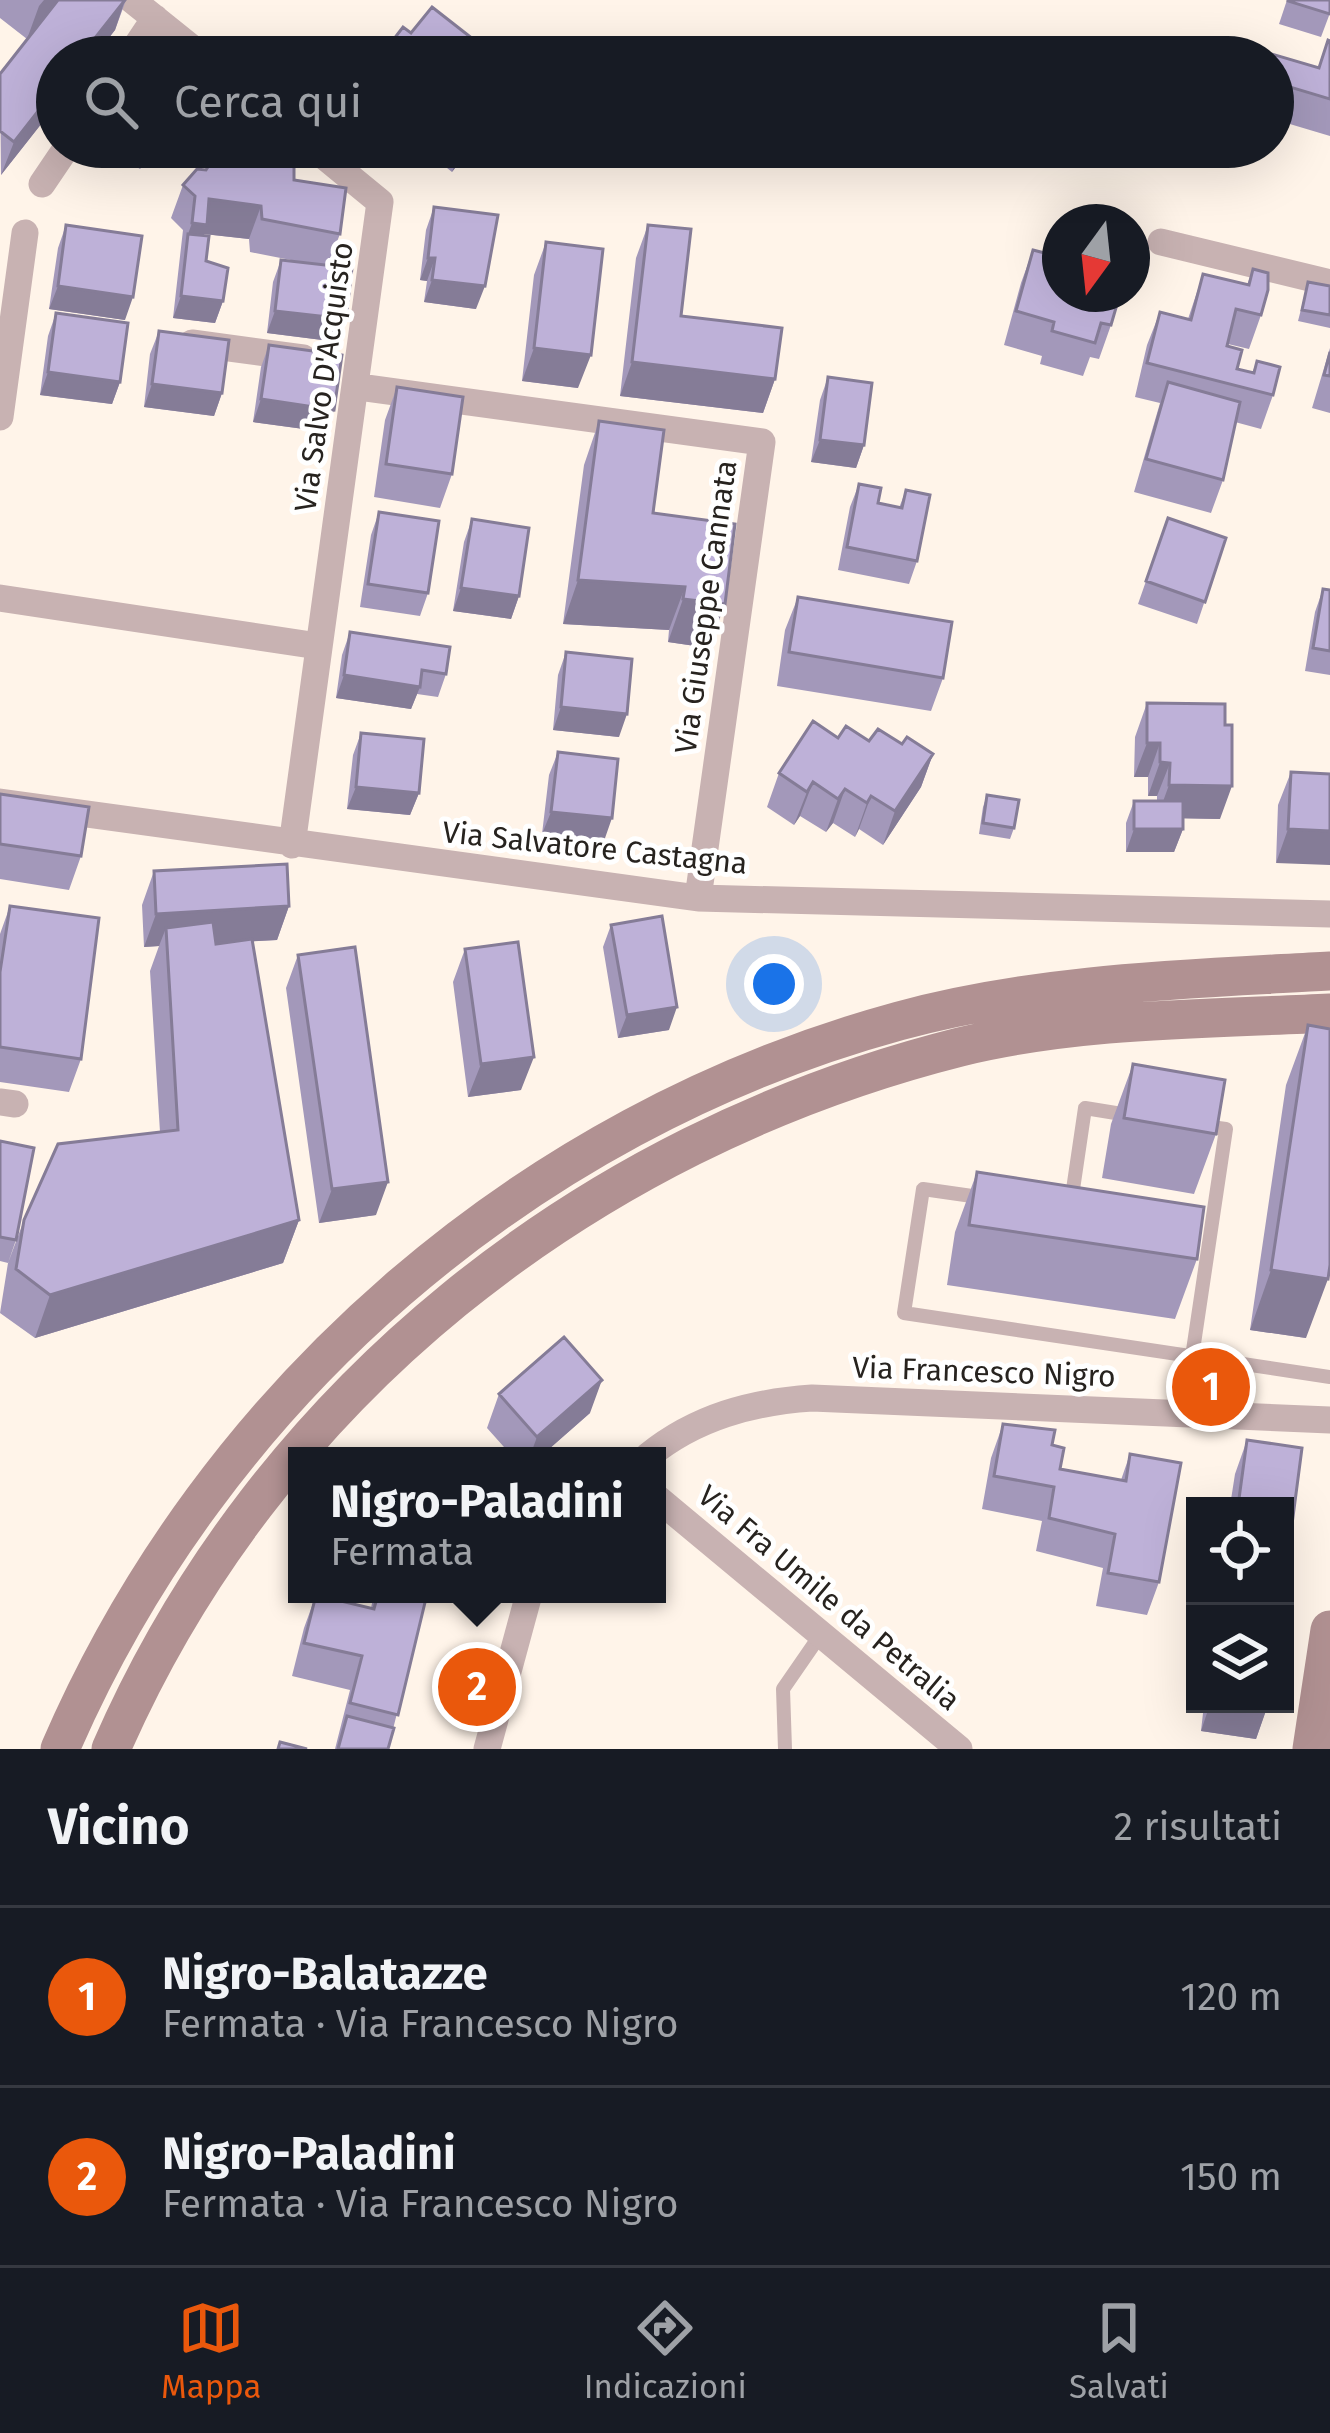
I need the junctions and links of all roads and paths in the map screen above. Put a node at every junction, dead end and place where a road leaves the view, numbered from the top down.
1 (132, 0) edge
2 (155, 18) junction
3 (143, 36) edge
4 (177, 36) edge
5 (53, 168) edge
6 (339, 168) edge
7 (42, 184) dead end
8 (25, 233) dead end
9 (1161, 242) dead end
10 (1330, 283) edge
11 (9, 287) edge
12 (165, 339) edge
13 (360, 376) junction
14 (0, 416) edge
15 (0, 598) edge
16 (318, 646) junction
17 (0, 802) edge
18 (292, 845) junction
19 (698, 898) junction
20 (1330, 914) edge
21 (1330, 971) edge
22 (1330, 1013) edge
23 (1155, 1119) edge
24 (1179, 1122) edge
25 (1006, 1201) edge
26 (1048, 1207) edge
27 (1070, 1210) junction
28 (1093, 1214) edge
29 (1187, 1228) edge
30 (1211, 1232) junction
31 (1192, 1357) junction
32 (1330, 1377) edge
33 (1330, 1420) edge
34 (301, 1447) edge
35 (663, 1447) edge
36 (288, 1465) edge
37 (666, 1505) edge
38 (527, 1603) edge
39 (1330, 1630) edge
40 (821, 1634) junction
41 (956, 1748) edge
42 (60, 1749) edge
43 (111, 1749) edge
44 (487, 1749) edge
45 (785, 1749) edge
46 (1312, 1749) edge

1 - 2 street
2 - 3 street
2 - 4 street
5 - 7 street
6 - 13 street, Via Salvo D'Acquisto
8 - 11 street
9 - 10 street
11 - 14 street
12 - 13 street
13 - 16 street, Via Salvo D'Acquisto
13 - 19 street, Via Giuseppe Cannata
15 - 16 street
16 - 18 street, Via Salvo D'Acquisto
17 - 18 street, Via Salvatore Castagna
18 - 19 street, Via Salvatore Castagna
19 - 20 street, Via Salvatore Castagna
21 - 42 street
22 - 34 street
23 - 27 lane
24 - 30 lane
25 - 31 lane
26 - 27 lane
27 - 28 lane
29 - 30 lane
30 - 31 lane
31 - 32 lane
33 - 35 street, Via Francesco Nigro
36 - 43 street
37 - 40 street, Via Fra Umile da Petralia
38 - 44 street
39 - 46 street
40 - 41 street, Via Fra Umile da Petralia
40 - 45 lane

